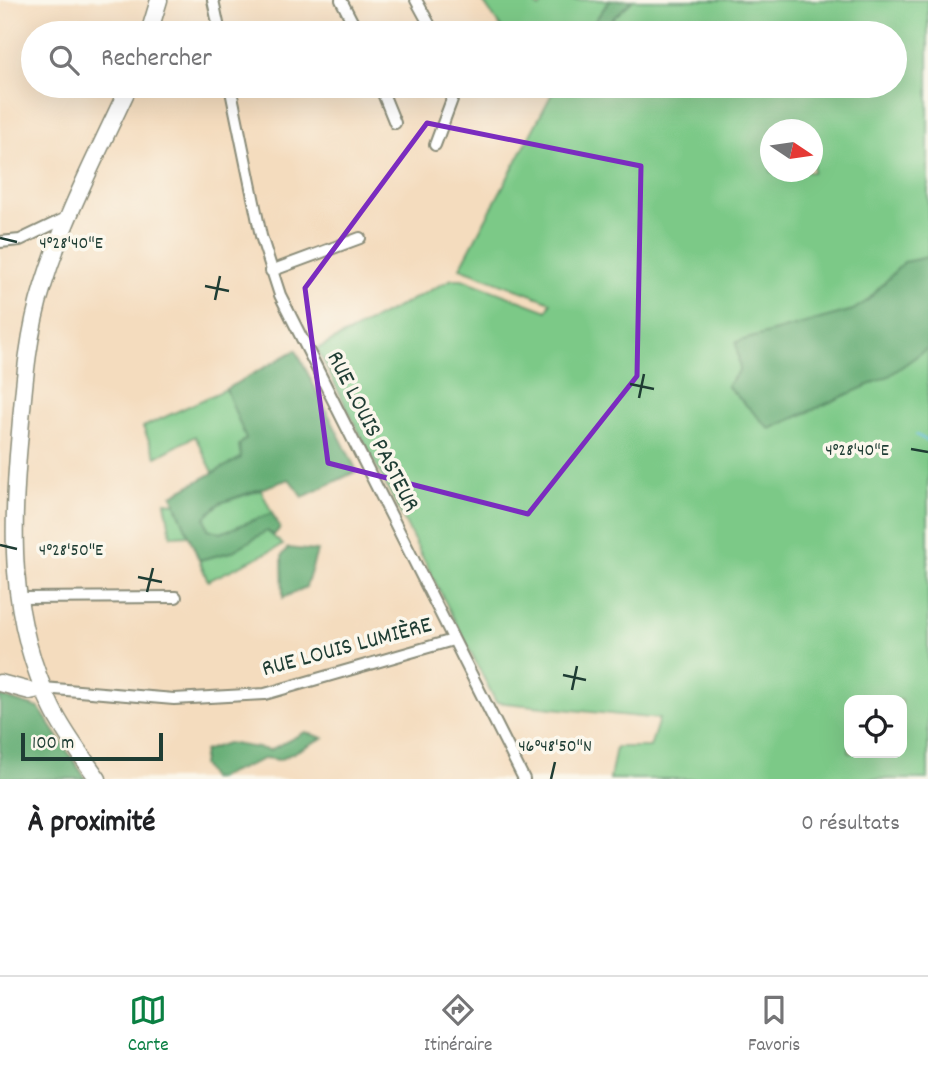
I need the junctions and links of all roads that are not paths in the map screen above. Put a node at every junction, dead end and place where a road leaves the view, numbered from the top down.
1 (159, 0) edge
2 (213, 0) edge
3 (341, 0) edge
4 (416, 0) edge
5 (153, 21) edge
6 (217, 21) edge
7 (352, 21) edge
8 (427, 21) edge
9 (124, 98) edge
10 (233, 98) edge
11 (385, 98) edge
12 (453, 98) edge
13 (395, 123) dead end
14 (435, 145) dead end
15 (71, 216) junction
16 (360, 237) dead end
17 (1, 245) edge
18 (271, 271) junction
19 (176, 597) dead end
20 (18, 598) junction
21 (453, 640) junction
22 (0, 683) edge
23 (43, 688) junction
24 (98, 779) edge
25 (524, 779) edge

1 - 5 main road
2 - 6 street
3 - 7 street
4 - 8 street
9 - 15 main road
10 - 18 street, RUE LOUIS PASTEUR
11 - 13 street
12 - 14 street
15 - 17 street
15 - 20 main road
16 - 18 street
18 - 21 street, RUE LOUIS PASTEUR
19 - 20 street
20 - 23 main road
21 - 23 street, RUE LOUIS LUMIÈRE
21 - 25 street, RUE LOUIS PASTEUR
22 - 23 main road
23 - 24 main road

